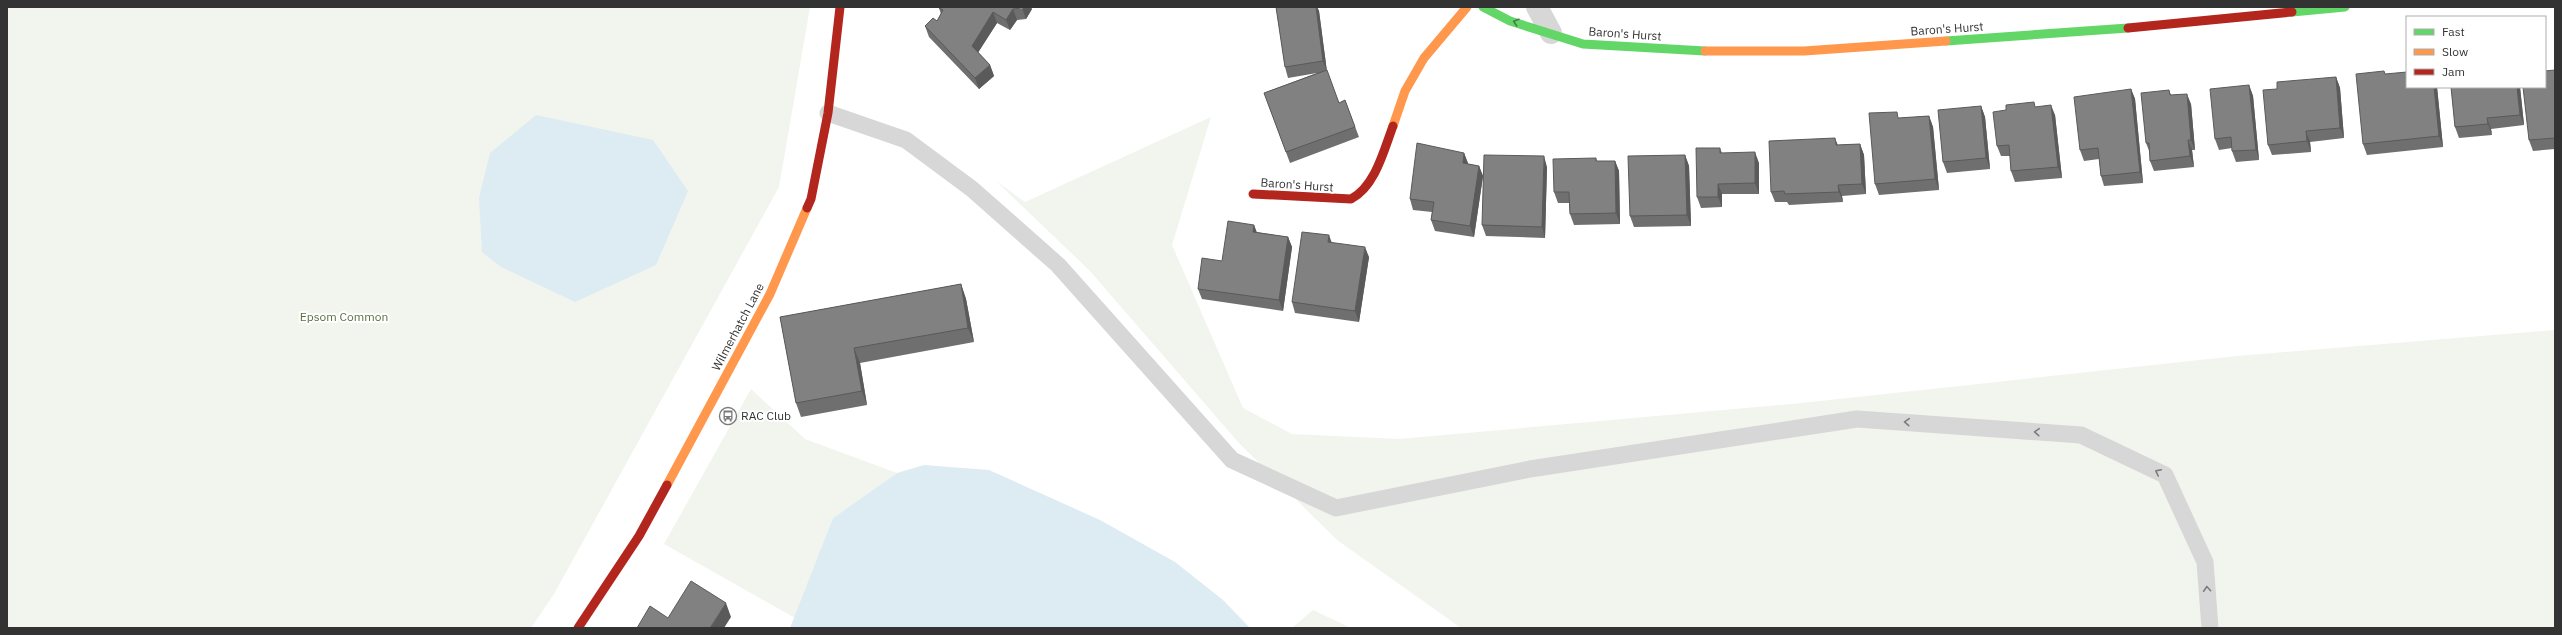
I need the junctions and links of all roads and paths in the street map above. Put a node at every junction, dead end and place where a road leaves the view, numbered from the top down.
1 (840, 7) edge
2 (1466, 7) edge
3 (1483, 7) edge
4 (1537, 7) edge
5 (2345, 7) edge
6 (2276, 11) edge
7 (1551, 33) junction
8 (828, 113) junction
9 (1253, 194) dead end
10 (578, 628) edge
11 (2210, 628) edge

1 - 8 street, Wilmerhatch Lane
2 - 9 street, Baron's Hurst
7 -> 3 street, Baron's Hurst
4 - 7 street
5 - 6 street, Baron's Hurst
6 - 7 street, Baron's Hurst
8 - 10 street, Wilmerhatch Lane
11 -> 8 lane

